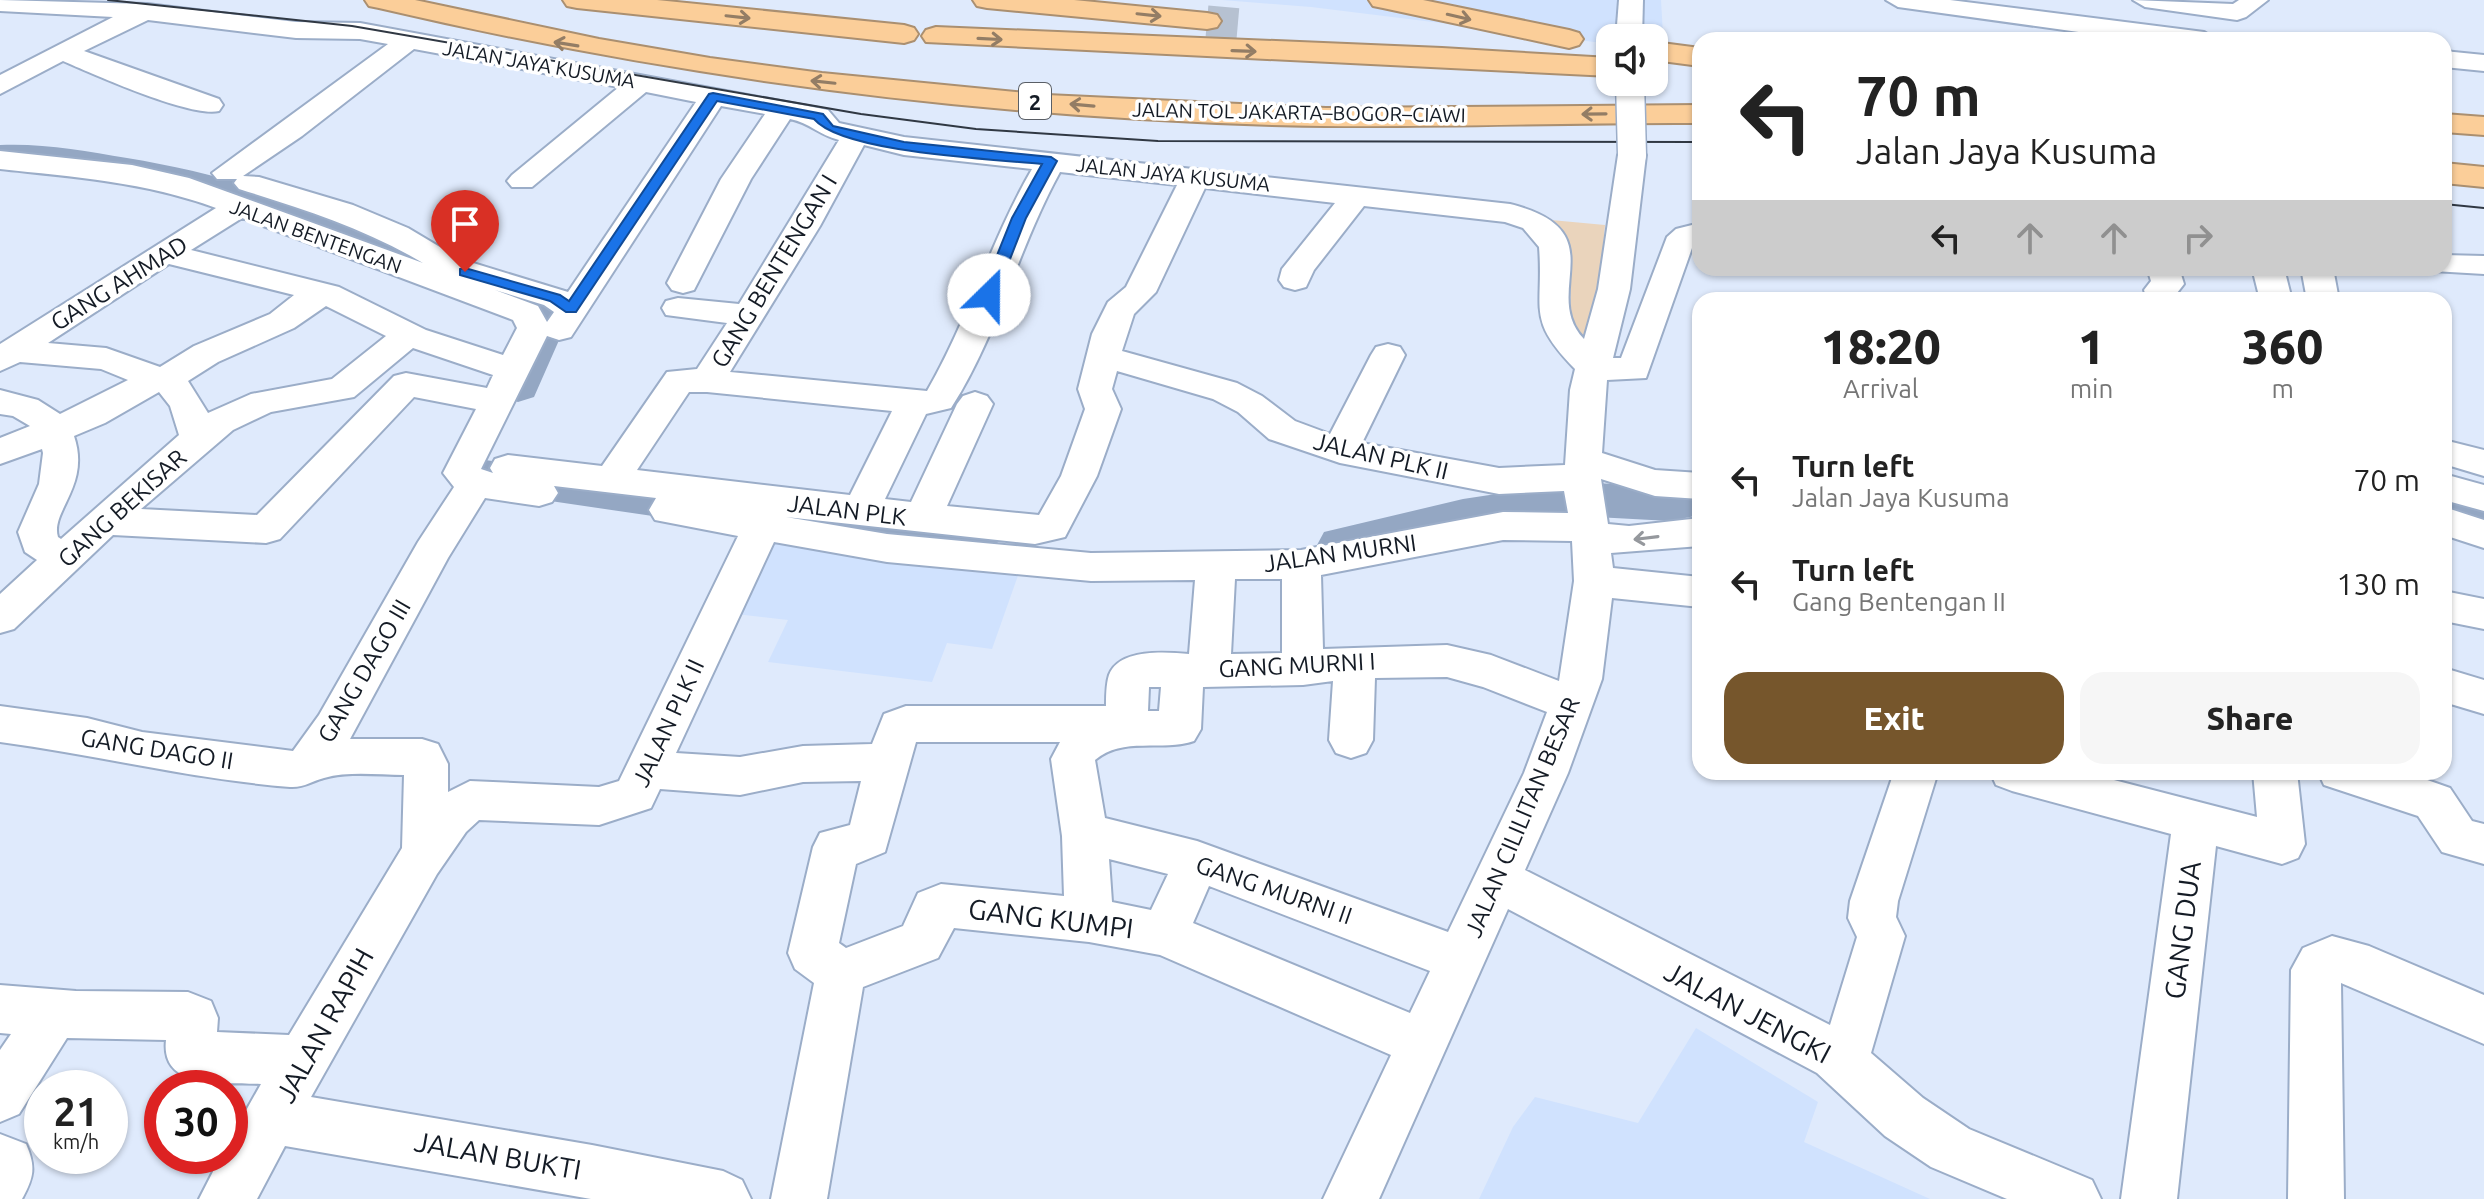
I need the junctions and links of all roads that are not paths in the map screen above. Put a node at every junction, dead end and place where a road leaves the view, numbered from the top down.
1 (379, 0) edge
2 (577, 0) edge
3 (987, 0) edge
4 (1383, 0) edge
5 (1898, 0) edge
6 (2152, 1) edge
7 (0, 3) edge
8 (147, 12) junction
9 (2247, 15) edge
10 (1207, 21) tunnel mouth
11 (1252, 25) tunnel mouth
12 (2133, 32) edge
13 (904, 34) dead end
14 (936, 36) dead end
15 (409, 40) junction
16 (1596, 43) edge
17 (63, 51) junction
18 (1668, 53) edge
19 (1419, 55) junction
20 (1692, 56) edge
21 (2452, 60) edge
22 (2484, 63) edge
23 (1596, 66) edge
24 (1668, 72) edge
25 (1692, 74) edge
26 (640, 83) junction
27 (0, 86) edge
28 (1630, 96) edge
29 (713, 97) junction
30 (209, 105) dead end
31 (782, 110) junction
32 (1692, 114) edge
33 (2452, 124) edge
34 (2484, 126) edge
35 (856, 134) junction
36 (0, 143) edge
37 (2452, 143) edge
38 (2484, 146) edge
39 (0, 160) edge
40 (1051, 161) junction
41 (2452, 174) edge
42 (1196, 176) junction
43 (2484, 177) edge
44 (522, 181) dead end
45 (236, 193) junction
46 (1358, 194) junction
47 (299, 229) junction
48 (1692, 234) edge
49 (268, 250) dead end
50 (164, 253) junction
51 (2452, 264) edge
52 (2484, 265) edge
53 (2166, 276) edge
54 (1295, 280) dead end
55 (2161, 292) edge
56 (328, 294) junction
57 (571, 309) junction
58 (747, 315) junction
59 (409, 334) junction
60 (7, 355) edge
61 (1388, 355) dead end
62 (1102, 356) junction
63 (1593, 368) junction
64 (512, 370) junction
65 (164, 379) junction
66 (707, 381) junction
67 (0, 402) edge
68 (922, 402) junction
69 (975, 404) dead end
70 (495, 420) junction
71 (53, 430) junction
72 (198, 439) junction
73 (1340, 451) junction
74 (0, 452) edge
75 (2452, 454) edge
76 (2484, 463) edge
77 (493, 476) junction
78 (1692, 486) edge
79 (2452, 489) edge
80 (623, 490) junction
81 (2484, 498) edge
82 (1586, 501) junction
83 (861, 510) junction
84 (768, 515) junction
85 (108, 521) junction
86 (2452, 524) edge
87 (901, 529) junction
88 (1692, 533) edge
89 (2484, 534) edge
90 (1047, 545) junction
91 (67, 557) junction
92 (1301, 564) junction
93 (1216, 568) junction
94 (1594, 581) junction
95 (1692, 591) edge
96 (2452, 608) edge
97 (2484, 614) edge
98 (0, 618) edge
99 (1355, 663) junction
100 (1303, 669) junction
101 (1196, 670) junction
102 (2452, 687) edge
103 (2484, 697) edge
104 (1572, 704) junction
105 (0, 724) edge
106 (1351, 740) dead end
107 (312, 761) junction
108 (888, 762) junction
109 (647, 770) junction
110 (1913, 780) edge
111 (2042, 780) edge
112 (2276, 780) edge
113 (2394, 780) edge
114 (2196, 821) junction
115 (1085, 836) junction
116 (2484, 844) edge
117 (425, 854) junction
118 (1197, 861) junction
119 (1498, 880) junction
120 (1089, 920) junction
121 (1164, 934) junction
122 (1459, 959) junction
123 (841, 973) junction
124 (0, 1009) edge
125 (55, 1013) junction
126 (2484, 1020) edge
127 (1422, 1043) junction
128 (1835, 1055) junction
129 (301, 1061) junction
130 (0, 1096) edge
131 (272, 1117) junction
132 (0, 1161) edge
133 (0, 1185) edge
134 (227, 1199) edge
135 (723, 1199) edge
136 (799, 1199) edge
137 (1351, 1199) edge
138 (2073, 1199) edge
139 (2149, 1199) edge
140 (2316, 1199) edge

32 -> 1 highway, JALAN TOL JAKARTA–BOGOR–CIAWI / 2
2 -> 13 highway
3 -> 10 highway
4 -> 16 highway
5 - 12 street
6 - 9 street
7 - 8 street, JALAN JAYA KUSUMA
8 - 15 street, JALAN JAYA KUSUMA
8 - 17 street
11 - 19 highway
14 -> 19 highway
15 - 26 street, JALAN JAYA KUSUMA
15 - 45 street, GANG AHMAD
17 - 27 street
17 - 30 street
18 - 20 highway
19 - 23 highway
21 - 22 street
24 - 25 highway
26 - 29 street, JALAN JAYA KUSUMA
26 - 44 street
28 - 63 street, JALAN CILILITAN BESAR, bridge
29 - 31 street, JALAN JAYA KUSUMA
29 - 57 street
31 - 35 street, JALAN JAYA KUSUMA
31 - 58 street
33 - 34 highway
35 - 40 street, JALAN JAYA KUSUMA
35 - 58 street, GANG BENTENGAN I
36 - 45 street, JALAN BENTENGAN
37 - 38 highway
39 - 45 street, JALAN BENTENGAN
40 - 42 street, JALAN JAYA KUSUMA
40 - 68 street
41 - 43 highway
42 - 46 street, JALAN JAYA KUSUMA
42 - 62 street
45 - 47 street, JALAN BENTENGAN
45 - 50 street, GANG AHMAD
45 - 57 street, JALAN BENTENGAN
46 - 54 street
46 - 63 street, JALAN JAYA KUSUMA
47 - 49 street
47 - 64 street, JALAN BENTENGAN
48 - 63 street
50 - 56 street
50 - 60 street, GANG AHMAD
51 - 52 street
53 - 55 street
56 - 59 street
56 - 65 street
57 - 70 street
58 - 66 street, GANG BENTENGAN I
59 - 64 street
59 - 72 street
60 - 65 street
61 - 73 street
62 - 73 street, JALAN PLK II
62 - 90 street
63 - 82 street, JALAN CILILITAN BESAR
64 - 70 street, JALAN BENTENGAN
65 - 71 street
65 - 72 street, GANG BEKISAR
66 - 68 street, GANG BENTENGAN I
66 - 80 street
67 - 71 street
68 - 83 street
69 - 87 street
70 - 77 street
70 - 85 street
71 - 74 street
71 - 91 street
72 - 85 street, GANG BEKISAR
73 - 82 street, JALAN PLK II
75 - 76 street
77 - 80 street
77 - 107 street, GANG DAGO III
78 - 82 street
79 - 81 street
80 - 84 street
88 -> 82 street
82 - 92 street, JALAN MURNI
82 - 94 street, JALAN CILILITAN BESAR
83 - 84 street, JALAN PLK
83 - 87 street, JALAN PLK
84 - 87 street, JALAN PLK
84 - 109 street, JALAN PLK II
85 - 91 street, GANG BEKISAR
86 - 89 street
87 - 90 street, JALAN PLK
90 - 93 street, JALAN MURNI
91 - 98 street, GANG BEKISAR
92 - 93 street, JALAN MURNI
92 - 100 street
93 - 101 street
94 - 95 street
94 - 104 street, JALAN CILILITAN BESAR
96 - 97 street
99 - 100 street, GANG MURNI I
99 - 104 street, GANG MURNI I
99 - 106 street
100 - 101 street, GANG MURNI I
101 - 108 street, GANG MURNI I
101 - 115 street
102 - 103 street
104 - 119 street, JALAN CILILITAN BESAR
105 - 107 street, GANG DAGO II
107 - 117 street, GANG DAGO III
108 - 109 street
108 - 123 street
109 - 117 street, JALAN PLK II
110 - 128 street
111 - 114 street
112 - 114 street
113 - 116 street
114 - 139 street, GANG DUA
115 - 118 street, GANG MURNI II
115 - 120 street
117 - 129 street, JALAN RAPIH
118 - 121 street, GANG KUMPI
118 - 122 street, GANG MURNI II
119 - 122 street, JALAN CILILITAN BESAR
119 - 128 street, JALAN JENGKI
120 - 121 street, GANG KUMPI
120 - 123 street, GANG KUMPI
121 - 127 street
122 - 127 street, JALAN CILILITAN BESAR
123 - 136 street
124 - 125 street
125 - 129 street
125 - 130 street
126 - 140 street
127 - 137 street, JALAN CILILITAN BESAR
128 - 138 street, JALAN JENGKI
129 - 131 street, JALAN RAPIH
131 - 134 street, JALAN RAPIH
131 - 135 street, JALAN BUKTI
132 - 133 street

